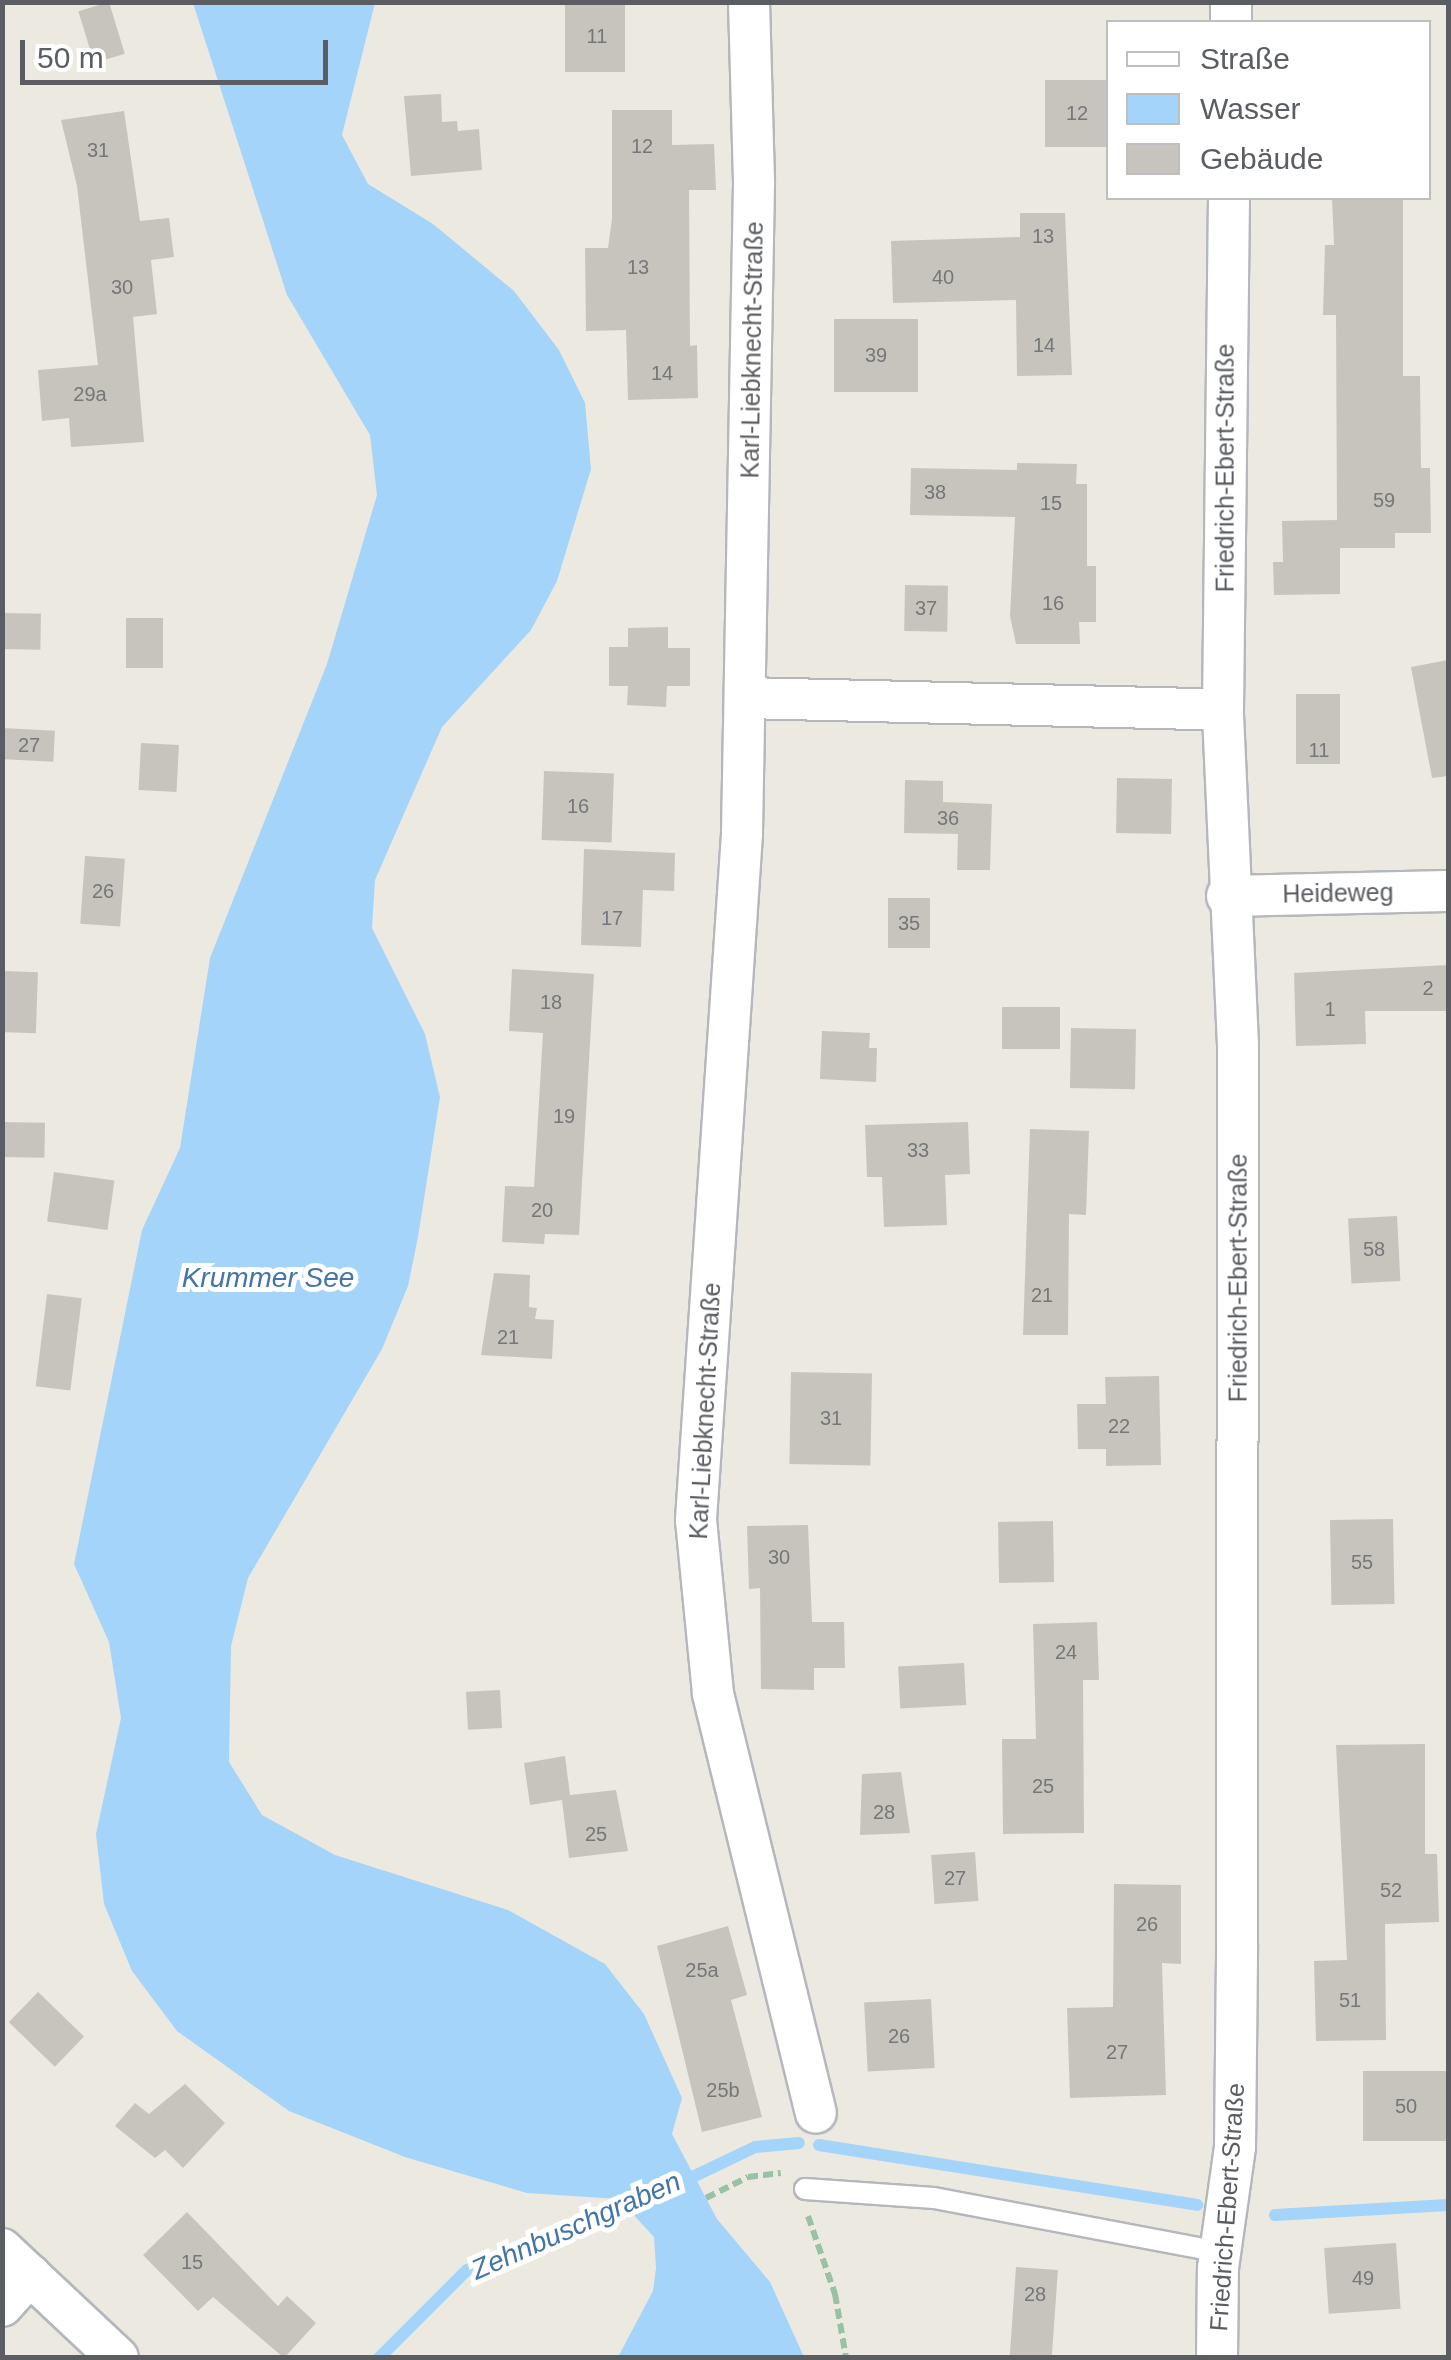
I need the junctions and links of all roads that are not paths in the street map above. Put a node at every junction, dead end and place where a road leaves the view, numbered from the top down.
1 (749, 2) edge
2 (1228, 200) edge
3 (746, 698) junction
4 (1223, 710) junction
5 (1448, 891) edge
6 (1227, 896) junction
7 (816, 2112) dead end
8 (805, 2189) road end
9 (1220, 2252) junction
10 (16, 2262) edge
11 (2, 2306) edge
12 (118, 2358) edge
13 (1217, 2358) edge

1 - 3 street, Karl-Liebknecht-Straße
2 - 4 street, Friedrich-Ebert-Straße
3 - 4 street
3 - 7 street, Karl-Liebknecht-Straße
4 - 6 street, Friedrich-Ebert-Straße
5 - 6 street, Heideweg
6 - 9 street, Friedrich-Ebert-Straße
8 - 9 lane
9 - 13 street, Friedrich-Ebert-Straße
10 - 11 street
10 - 12 street

